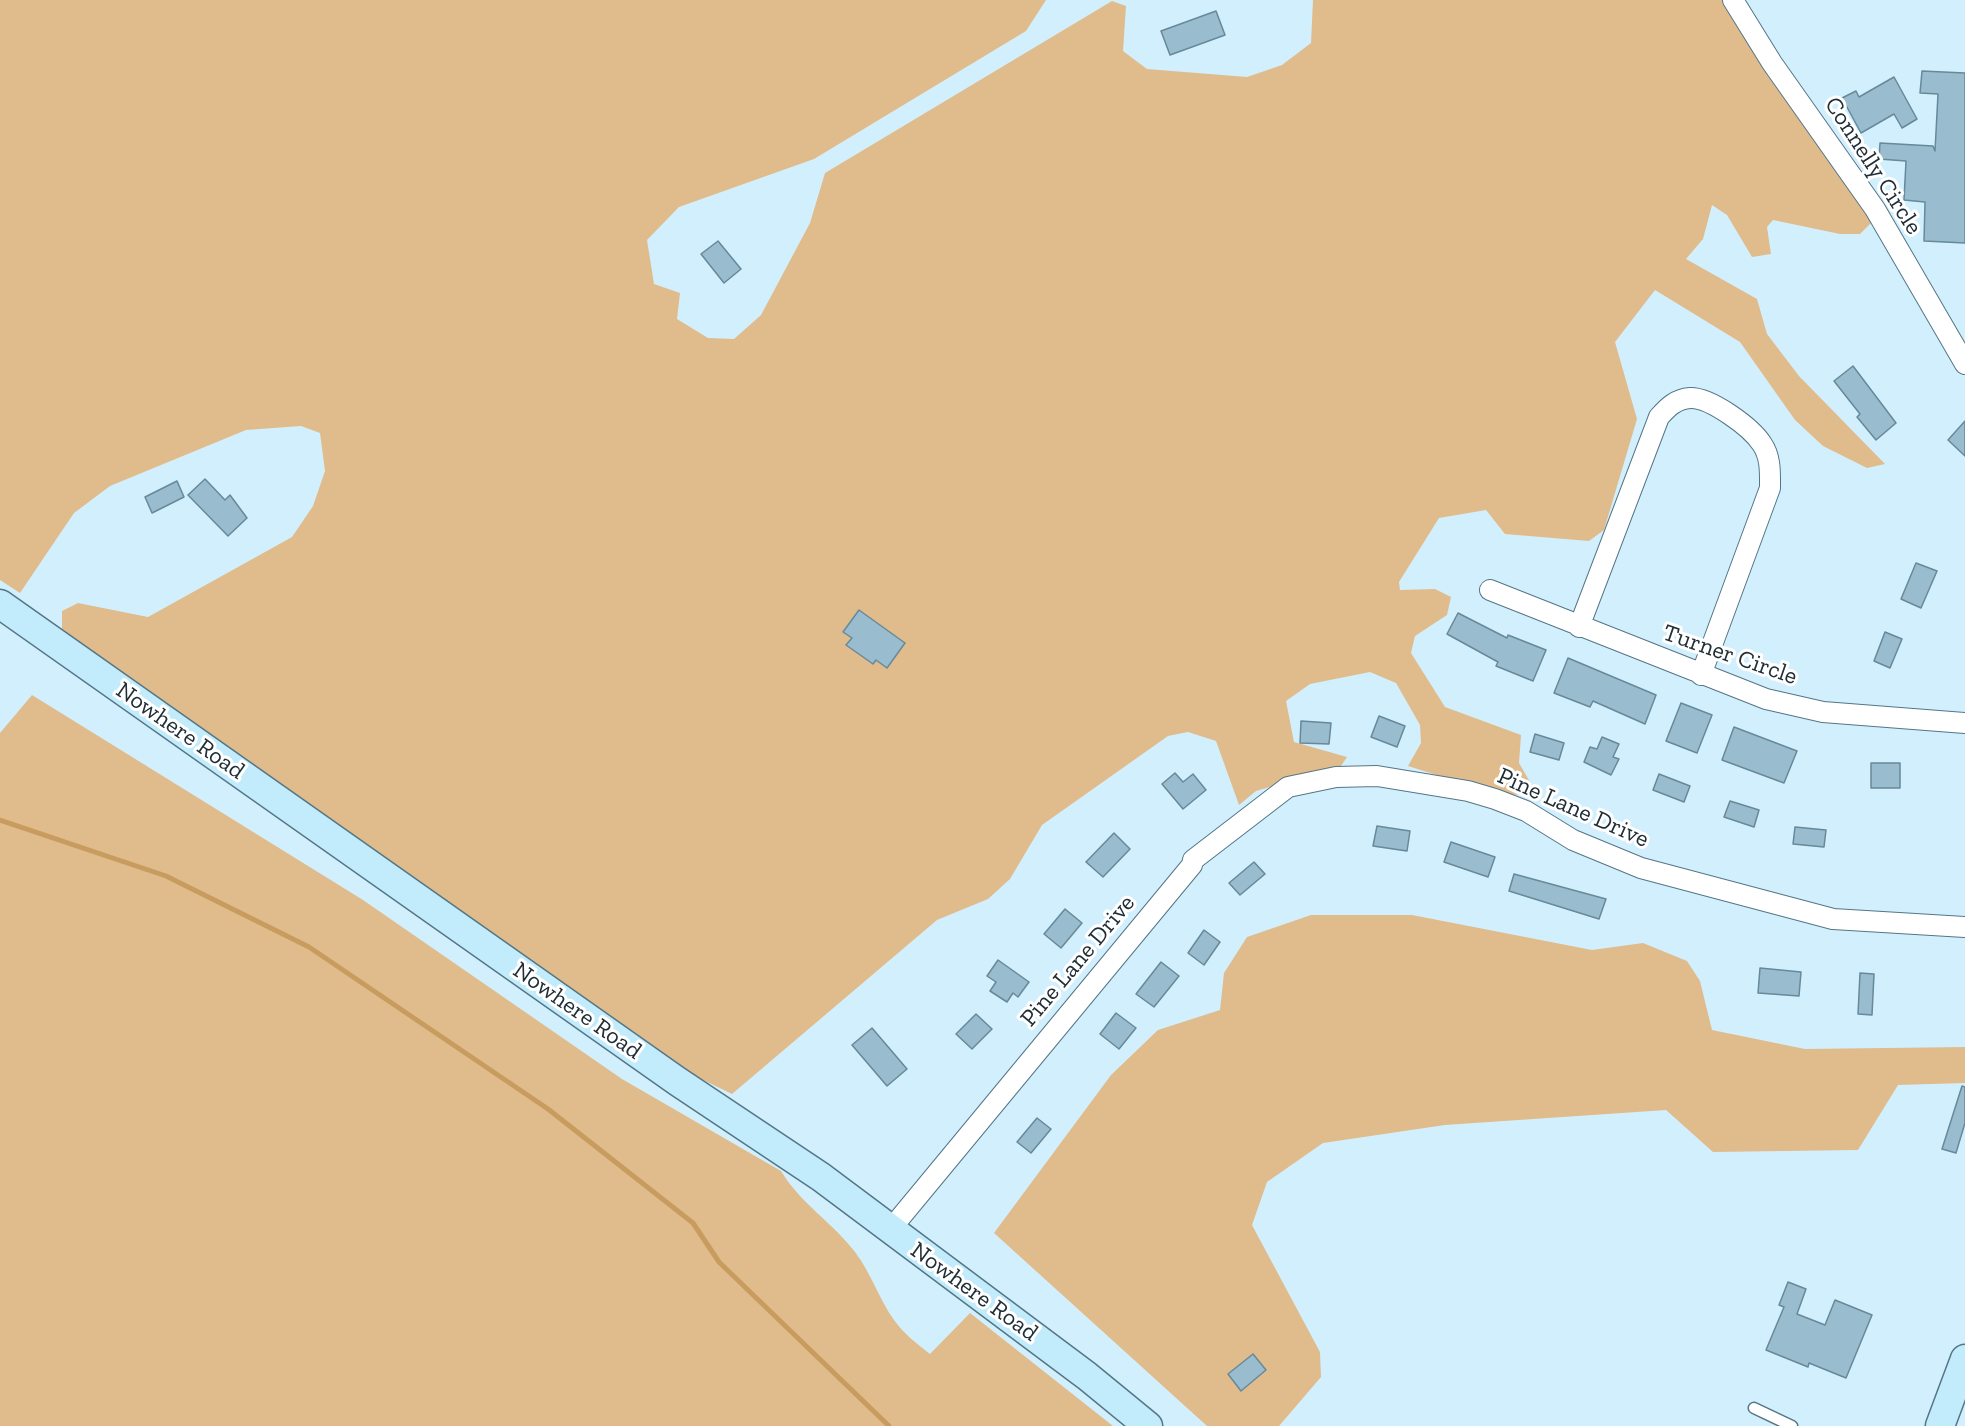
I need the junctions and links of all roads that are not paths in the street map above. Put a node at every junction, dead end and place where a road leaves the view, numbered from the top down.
1 (1733, 0) edge
2 (1965, 364) edge
3 (1490, 590) dead end
4 (0, 604) edge
5 (1579, 627) junction
6 (1701, 675) junction
7 (1965, 723) edge
8 (1965, 927) edge
9 (890, 1230) junction
10 (1965, 1359) edge
11 (1754, 1408) dead end
12 (1148, 1426) edge
13 (1792, 1426) edge
14 (1940, 1426) edge

1 - 2 street, Connelly Circle
3 - 5 street, Turner Circle
4 - 9 street, Nowhere Road
5 - 6 street, Turner Circle
5 - 6 street
6 - 7 street, Turner Circle
8 - 9 street, Pine Lane Drive
9 - 12 street, Nowhere Road
10 - 14 street
11 - 13 lane

